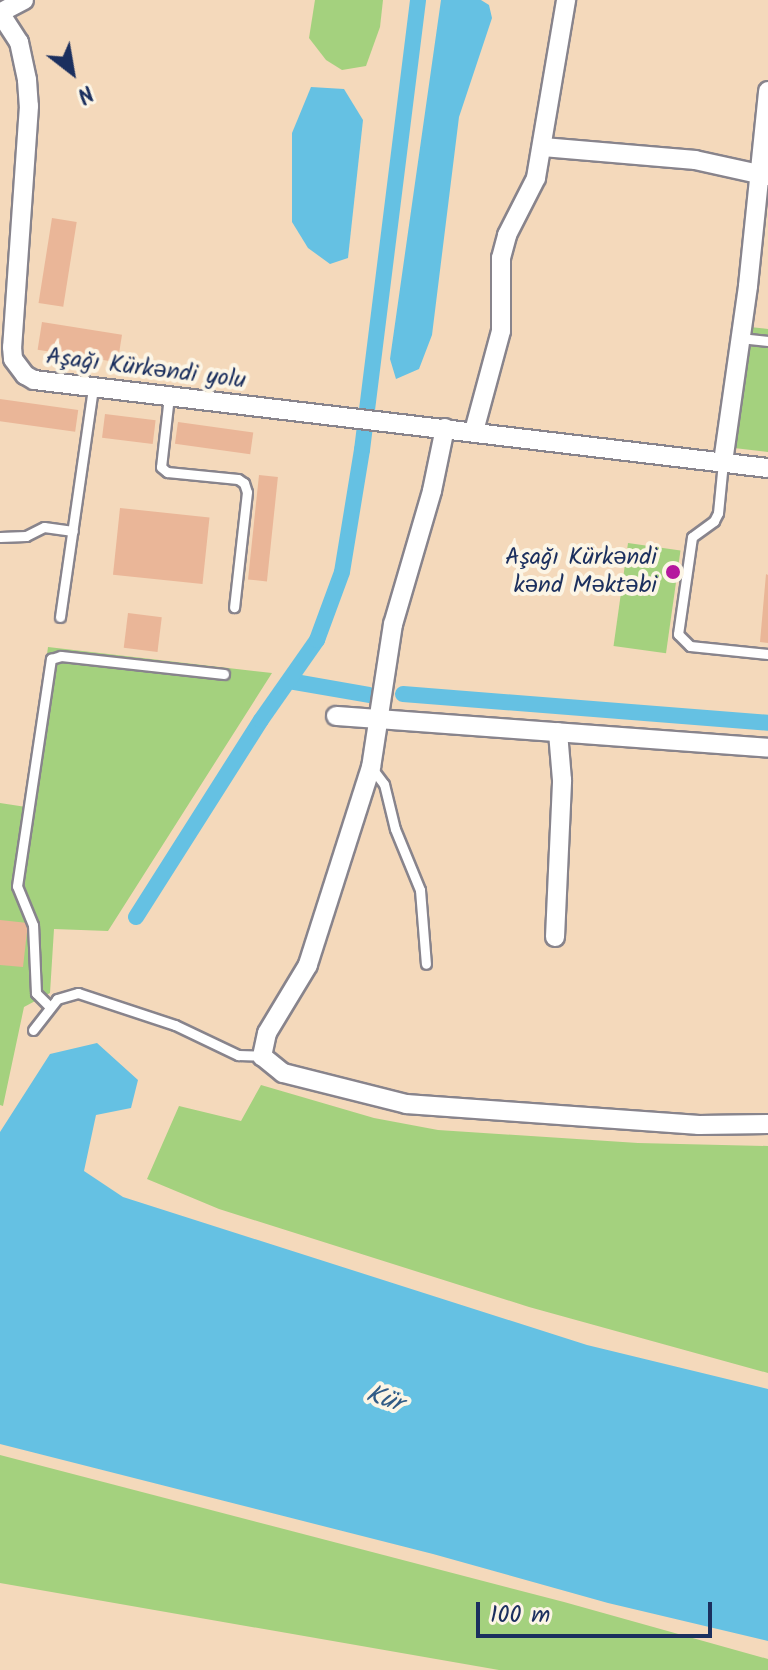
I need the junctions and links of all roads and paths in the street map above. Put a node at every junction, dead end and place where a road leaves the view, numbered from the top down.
1 (24, 0) edge
2 (566, 0) edge
3 (0, 13) edge
4 (768, 91) edge
5 (543, 147) junction
6 (764, 175) edge
7 (740, 338) junction
8 (768, 341) edge
9 (93, 387) junction
10 (169, 396) junction
11 (445, 428) junction
12 (474, 431) junction
13 (723, 462) junction
14 (768, 468) edge
15 (73, 531) junction
16 (0, 537) edge
17 (234, 607) dead end
18 (60, 617) dead end
19 (768, 654) edge
20 (224, 674) dead end
21 (336, 716) dead end
22 (378, 719) junction
23 (558, 732) junction
24 (768, 748) edge
25 (371, 767) junction
26 (555, 937) dead end
27 (426, 964) dead end
28 (50, 1007) junction
29 (33, 1030) dead end
30 (262, 1056) junction
31 (768, 1124) edge

1 - 3 street
2 - 5 street
3 - 9 street, Aşağı Kürkəndi yolu
4 - 6 street
5 - 6 street
5 - 12 street
6 - 7 street
7 - 8 lane
7 - 13 street
9 - 10 street, Aşağı Kürkəndi yolu
9 - 15 lane
10 - 11 street, Aşağı Kürkəndi yolu
10 - 17 lane
11 - 12 street, Aşağı Kürkəndi yolu
11 - 22 street
12 - 13 street, Aşağı Kürkəndi yolu
13 - 14 street, Aşağı Kürkəndi yolu
13 - 19 lane
15 - 16 lane
15 - 18 lane
20 - 28 lane
21 - 22 street
22 - 23 street
22 - 25 street
23 - 24 street
23 - 26 street
25 - 27 lane
25 - 30 street
28 - 29 lane
28 - 30 lane
30 - 31 street

